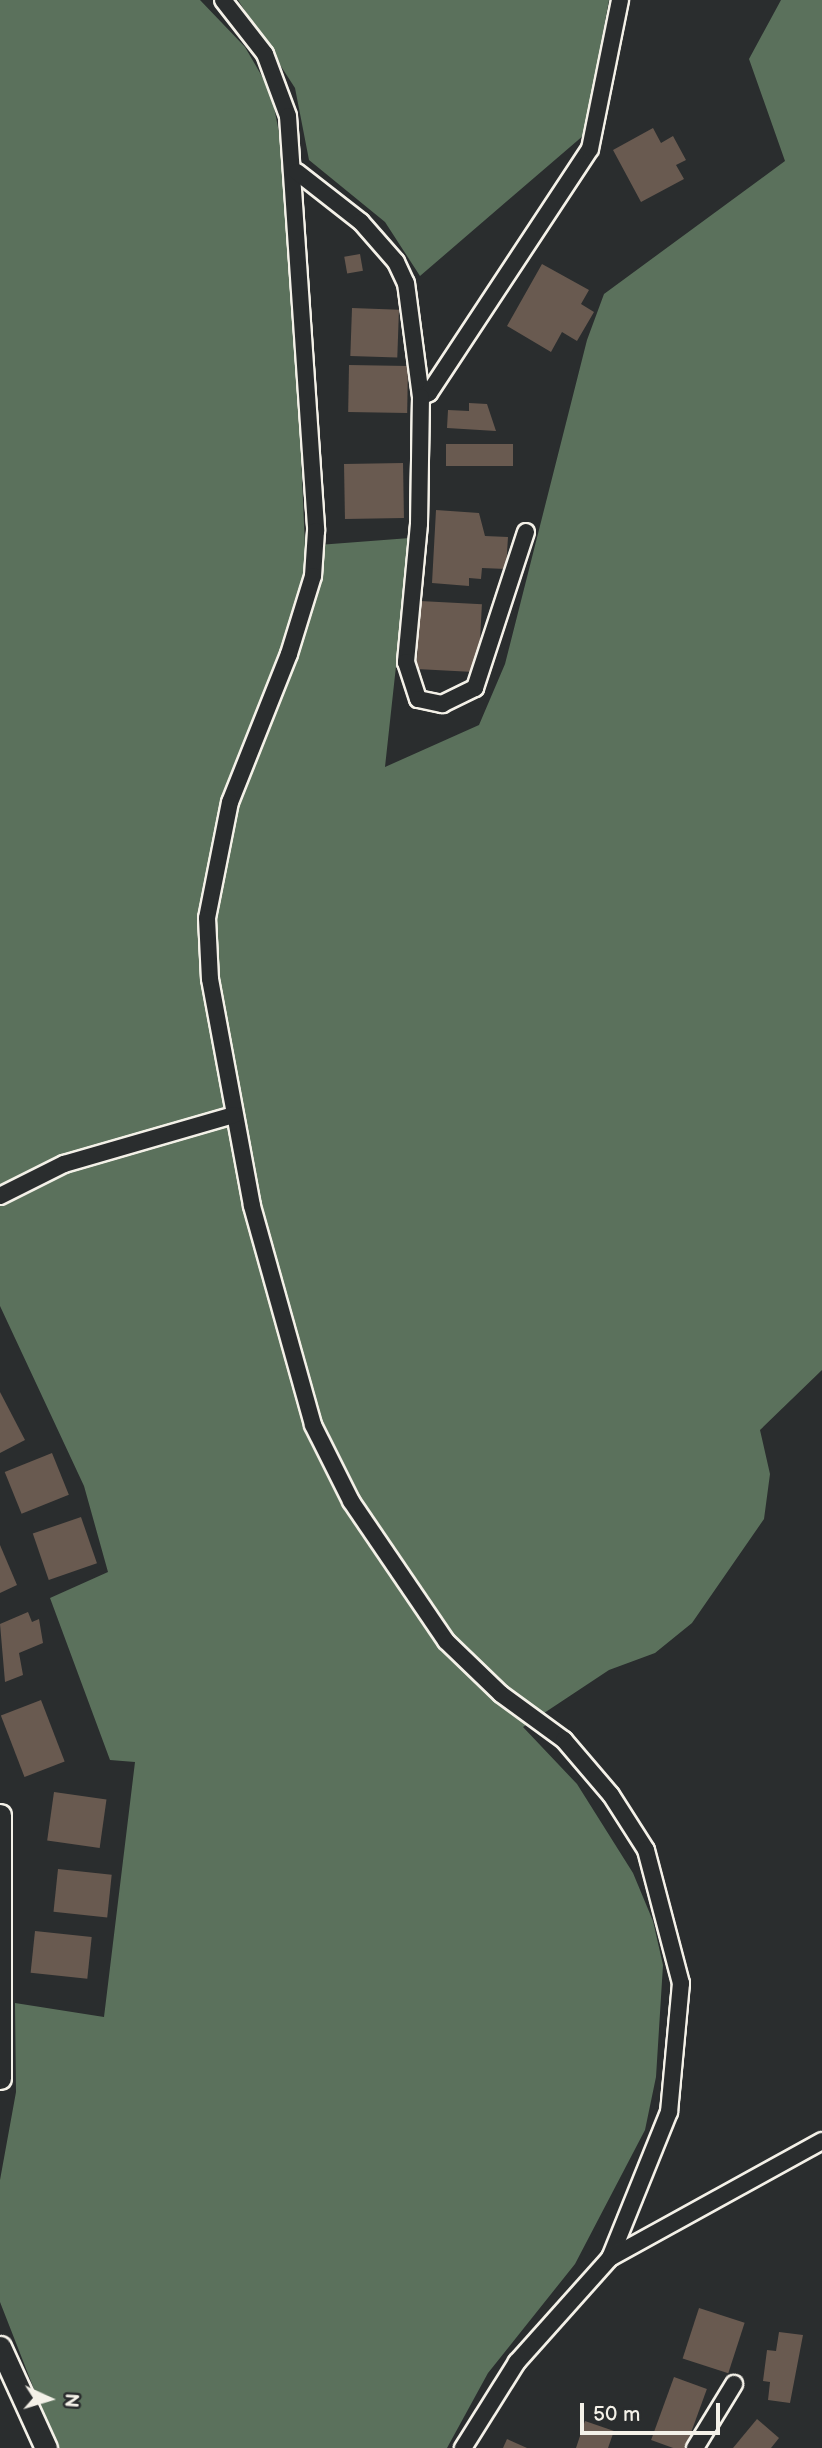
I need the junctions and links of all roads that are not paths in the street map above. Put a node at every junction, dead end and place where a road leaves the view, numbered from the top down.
1 (223, 0) edge
2 (620, 0) edge
3 (296, 173) junction
4 (421, 397) junction
5 (526, 532) dead end
6 (234, 1115) junction
7 (0, 1196) edge
8 (0, 1815) edge
9 (2, 1962) edge
10 (0, 2078) edge
11 (822, 2141) edge
12 (610, 2258) junction
13 (0, 2347) edge
14 (734, 2384) dead end
15 (46, 2448) edge
16 (463, 2448) edge
17 (695, 2448) edge

1 - 3 street
2 - 4 street
3 - 4 street
3 - 6 street
4 - 5 street
6 - 7 street
6 - 12 street
8 - 9 street
9 - 10 street
11 - 12 street
12 - 16 street
13 - 15 street
14 - 17 street

